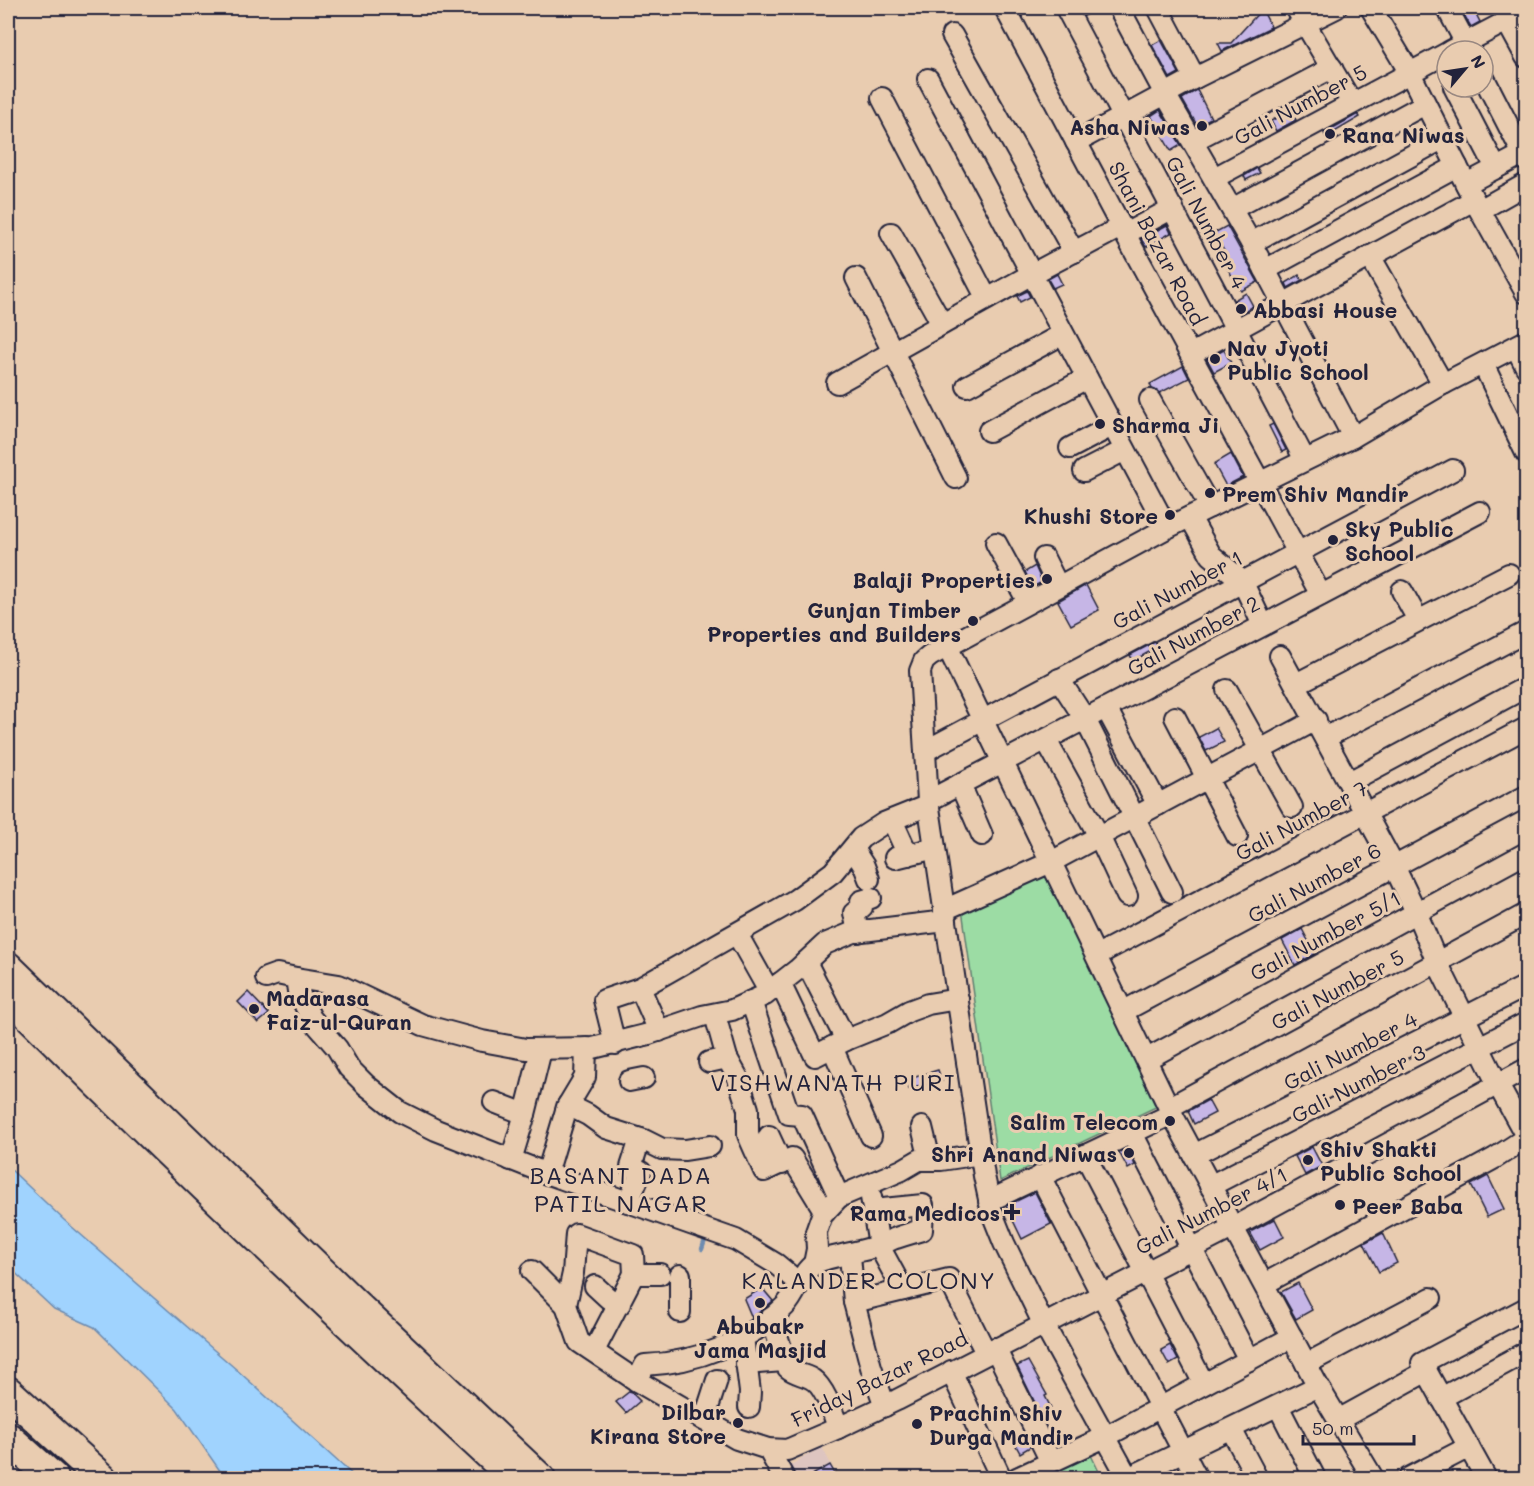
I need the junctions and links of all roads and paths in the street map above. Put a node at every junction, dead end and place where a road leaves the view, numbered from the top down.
1 (1005, 8) edge
2 (1066, 8) edge
3 (1119, 8) edge
4 (1158, 8) edge
5 (1336, 8) edge
6 (1371, 8) edge
7 (1447, 8) edge
8 (1518, 14) edge
9 (1301, 16) edge
10 (952, 35) dead end
11 (1451, 39) edge
12 (1477, 39) edge
13 (1527, 57) edge
14 (1435, 62) edge
15 (1332, 68) junction
16 (1410, 73) junction
17 (1195, 78) junction
18 (928, 79) dead end
19 (1165, 94) junction
20 (882, 99) dead end
21 (1460, 99) edge
22 (1495, 99) edge
23 (1352, 103) junction
24 (1425, 104) junction
25 (1124, 117) junction
26 (1442, 139) junction
27 (1193, 141) junction
28 (1076, 142) junction
29 (1525, 157) edge
30 (1457, 166) junction
31 (1496, 168) junction
32 (1214, 178) junction
33 (1527, 184) edge
34 (1473, 198) junction
35 (1173, 208) junction
36 (1232, 209) junction
37 (1123, 230) junction
38 (891, 233) dead end
39 (1251, 243) junction
40 (1074, 252) junction
41 (1370, 256) junction
42 (1265, 270) junction
43 (1032, 274) junction
44 (856, 278) dead end
45 (1527, 293) edge
46 (987, 299) junction
47 (1285, 304) junction
48 (942, 324) junction
49 (1238, 329) junction
50 (1064, 334) junction
51 (1521, 344) edge
52 (893, 352) junction
53 (1191, 354) junction
54 (1483, 364) junction
55 (1527, 367) edge
56 (1087, 378) junction
57 (837, 383) dead end
58 (1443, 384) junction
59 (967, 387) dead end
60 (1150, 400) dead end
61 (1112, 426) junction
62 (989, 431) dead end
63 (1353, 437) junction
64 (1070, 448) dead end
65 (1125, 450) junction
66 (1527, 453) edge
67 (1305, 460) junction
68 (1453, 470) dead end
69 (1084, 471) dead end
70 (956, 478) dead end
71 (1260, 482) junction
72 (1210, 507) junction
73 (1480, 512) dead end
74 (1190, 517) junction
75 (1167, 528) junction
76 (996, 543) dead end
77 (1297, 552) junction
78 (1044, 558) dead end
79 (1519, 574) edge
80 (1242, 581) junction
81 (1058, 586) junction
82 (1402, 591) dead end
83 (1321, 595) junction
84 (1028, 602) junction
85 (1418, 621) junction
86 (1263, 625) junction
87 (1527, 632) edge
88 (947, 646) junction
89 (1280, 656) dead end
90 (1059, 679) junction
91 (1296, 684) junction
92 (1527, 687) edge
93 (1227, 690) dead end
94 (1106, 708) junction
95 (1175, 717) dead end
96 (1085, 719) junction
97 (981, 720) junction
98 (1527, 728) edge
99 (1320, 729) junction
100 (1046, 740) junction
101 (1261, 750) junction
102 (925, 752) junction
103 (1002, 763) junction
104 (1206, 779) junction
105 (1349, 782) junction
106 (960, 784) junction
107 (1527, 796) edge
108 (928, 803) junction
109 (1158, 805) junction
110 (1292, 807) dead end
111 (1365, 813) junction
112 (1135, 817) junction
113 (892, 820) junction
114 (982, 835) dead end
115 (1099, 836) junction
116 (1237, 836) dead end
117 (935, 848) junction
118 (853, 849) junction
119 (1527, 853) edge
120 (1051, 862) junction
121 (1394, 866) junction
122 (1172, 892) dead end
123 (1126, 896) dead end
124 (1417, 914) junction
125 (1527, 914) edge
126 (945, 916) junction
127 (858, 932) junction
128 (737, 934) junction
129 (1097, 955) junction
130 (806, 962) junction
131 (1437, 962) junction
132 (8, 965) edge
133 (266, 978) dead end
134 (296, 978) junction
135 (1527, 986) edge
136 (775, 987) junction
137 (640, 988) junction
138 (8, 997) edge
139 (957, 999) junction
140 (751, 1001) junction
141 (1124, 1011) junction
142 (715, 1015) junction
143 (1466, 1018) junction
144 (1527, 1023) edge
145 (659, 1031) junction
146 (615, 1044) junction
147 (839, 1044) junction
148 (1480, 1047) junction
149 (586, 1048) junction
150 (541, 1050) junction
151 (1147, 1059) junction
152 (1527, 1069) edge
153 (1498, 1085) junction
154 (494, 1102) dead end
155 (568, 1105) junction
156 (1171, 1110) junction
157 (525, 1114) junction
158 (922, 1127) dead end
159 (1132, 1133) junction
160 (769, 1136) dead end
161 (871, 1136) dead end
162 (1527, 1137) edge
163 (640, 1139) junction
164 (710, 1146) dead end
165 (981, 1154) junction
166 (1085, 1155) junction
167 (1194, 1155) junction
168 (511, 1160) junction
169 (930, 1160) junction
170 (782, 1164) junction
171 (547, 1174) junction
172 (1040, 1176) junction
173 (869, 1184) junction
174 (1210, 1186) junction
175 (989, 1201) junction
176 (628, 1202) junction
177 (832, 1205) junction
178 (873, 1210) junction
179 (1234, 1227) junction
180 (879, 1246) junction
181 (1191, 1248) junction
182 (850, 1255) junction
183 (627, 1263) junction
184 (814, 1264) junction
185 (532, 1271) dead end
186 (1145, 1272) junction
187 (660, 1274) dead end
188 (680, 1275) dead end
189 (799, 1283) junction
190 (1264, 1284) junction
191 (596, 1286) dead end
192 (903, 1290) junction
193 (1100, 1294) junction
194 (1431, 1298) dead end
195 (854, 1302) junction
196 (620, 1304) junction
197 (566, 1305) junction
198 (1527, 1308) edge
199 (680, 1312) dead end
200 (771, 1318) junction
201 (1043, 1323) junction
202 (743, 1337) junction
203 (1292, 1337) junction
204 (587, 1347) junction
205 (991, 1351) junction
206 (1527, 1352) edge
207 (784, 1360) junction
208 (1249, 1360) junction
209 (747, 1364) junction
210 (1306, 1364) junction
211 (951, 1371) junction
212 (1426, 1371) junction
213 (717, 1380) dead end
214 (637, 1381) junction
215 (1204, 1384) junction
216 (1318, 1386) junction
217 (8, 1392) edge
218 (1441, 1398) junction
219 (885, 1406) junction
220 (1278, 1406) junction
221 (749, 1407) dead end
222 (1160, 1408) junction
223 (704, 1420) junction
224 (1338, 1420) junction
225 (838, 1428) junction
226 (1231, 1429) junction
227 (1105, 1437) junction
228 (8, 1438) edge
229 (1469, 1447) junction
230 (768, 1449) junction
231 (1183, 1452) junction
232 (1051, 1462) junction
233 (1429, 1474) edge
234 (1128, 1478) edge
235 (53, 1479) edge
236 (102, 1479) edge
237 (512, 1479) edge
238 (542, 1479) edge
239 (784, 1479) edge
240 (1001, 1479) edge
241 (1017, 1479) edge
242 (1197, 1479) edge
243 (1257, 1479) edge
244 (1315, 1479) edge
245 (1372, 1479) edge
246 (1409, 1479) edge
247 (1486, 1479) edge

1 - 28 street, Shani Bazar Road
2 - 25 street, Gali Number 4
3 - 19 street
4 - 17 street
5 - 9 street
6 - 16 street
7 - 11 street
8 - 12 street, Gali Number 5
8 - 13 street
9 - 15 street
9 - 17 street
10 - 40 street
14 - 16 street, Gali Number 5
15 - 23 street
15 - 27 street
16 - 23 street, Gali Number 5
16 - 24 street
17 - 19 street
18 - 43 street
19 - 25 street
19 - 27 street
20 - 46 street
21 - 31 street
22 - 29 street
23 - 32 street, Gali Number 5
24 - 26 street
24 - 36 street
25 - 28 street
25 - 35 street, Gali Number 4
26 - 30 street
26 - 39 street
27 - 32 street
28 - 37 street, Shani Bazar Road
29 - 31 street
30 - 34 street
30 - 42 street
31 - 34 street
32 - 36 street
33 - 34 street
34 - 41 street
34 - 45 street
35 - 37 street
35 - 49 street, Gali Number 4
36 - 39 street
37 - 40 street
37 - 53 street, Shani Bazar Road
38 - 48 street
39 - 42 street
40 - 43 street
41 - 47 street
41 - 58 street
42 - 47 street
43 - 46 street
43 - 50 street
44 - 52 street
46 - 48 street
47 - 49 street
47 - 63 street
48 - 52 street
49 - 53 street
49 - 67 street, Gali Number 4
50 - 56 street
50 - 59 street
51 - 54 street
51 - 55 street
52 - 57 street
52 - 70 street
53 - 71 street, Shani Bazar Road
54 - 58 street
54 - 66 street
56 - 61 street
56 - 62 street
58 - 63 street
60 - 72 street
61 - 64 street
61 - 65 street
63 - 67 street
65 - 69 street
65 - 75 street
67 - 71 street
68 - 77 street, Gali Number 1
71 - 72 street
71 - 77 street, Shani Bazar Road
72 - 74 street
73 - 83 street, Gali Number 2
74 - 75 street
74 - 80 street
75 - 81 street
76 - 84 street
77 - 80 street, Gali Number 1
77 - 83 street, Shani Bazar Road
78 - 81 street
79 - 85 street
80 - 86 street
80 - 90 street, Gali Number 1
81 - 84 street
82 - 85 street
83 - 86 street, Gali Number 2
84 - 88 street
85 - 91 street
86 - 94 street, Gali Number 2
87 - 99 street
88 - 97 street
88 - 102 street
89 - 91 street
90 - 96 street
90 - 97 street, Gali Number 1
91 - 99 street
92 - 105 street
93 - 101 street
94 - 96 street, Gali Number 2
94 - 109 street
95 - 104 street
96 - 100 street, Gali Number 2
96 - 112 street
97 - 102 street, Gali Number 1
97 - 103 street
98 - 111 street, Gali Number 7
99 - 101 street
99 - 105 street
100 - 103 street, Gali Number 2
100 - 115 street
101 - 104 street
101 - 110 street
102 - 108 street
103 - 106 street, Gali Number 2
103 - 120 street
104 - 109 street
104 - 116 street
105 - 111 street
106 - 108 street, Gali Number 2
106 - 114 street
107 - 121 street, Gali Number 6
108 - 113 street, Gali Number 2
108 - 117 street
109 - 112 street
111 - 121 street
111 - 129 street, Gali Number 7
112 - 115 street
112 - 122 street
113 - 117 street
113 - 118 street, Gali Number 2
115 - 120 street
115 - 123 street
117 - 126 street
118 - 127 street
118 - 128 street, Gali Number 2
119 - 124 street, Gali Number 5/1
120 - 126 street
120 - 129 street
121 - 124 street
121 - 141 street, Gali Number 6
124 - 131 street
124 - 151 street, Gali Number 5/1
125 - 131 street, Gali Number 5
126 - 127 street
126 - 139 street
127 - 130 street
128 - 136 street
128 - 137 street, Gali Number 2
129 - 141 street
130 - 136 street
130 - 147 street
131 - 143 street
131 - 156 street, Gali Number 5
132 - 238 main road
133 - 134 street
134 - 150 street
134 - 168 street
135 - 143 street, Gali Number 4
136 - 140 street
136 - 147 street
137 - 145 street
137 - 146 street, Gali Number 2
138 - 237 main road
139 - 147 street
139 - 165 street
140 - 142 street
140 - 177 street
141 - 151 street
142 - 145 street
142 - 170 street
143 - 148 street
143 - 167 street, Gali Number 4
144 - 148 street, Gali Number 3
145 - 146 street
146 - 149 street
147 - 161 street
148 - 153 street
148 - 174 street, Gali Number 3
149 - 150 street
149 - 155 street
150 - 157 street
151 - 156 street
152 - 153 street, Gali Number 4/1
153 - 162 street
153 - 179 street, Gali Number 4/1
154 - 157 street
155 - 163 street
155 - 171 street
156 - 159 street, Gali Number 5
156 - 167 street
157 - 168 street
158 - 169 street
159 - 166 street, Gali Number 5
159 - 181 street
160 - 170 street
162 - 190 street
163 - 164 street
163 - 176 street
165 - 169 street
165 - 175 street
166 - 172 street, Gali Number 5
166 - 186 street
167 - 174 street
168 - 171 street
169 - 173 street
170 - 177 street
171 - 176 street
172 - 175 street, Gali Number 5
172 - 193 street
173 - 177 street
173 - 178 street
174 - 179 street
175 - 201 street
176 - 189 street
177 - 184 street
178 - 180 street
178 - 180 street
179 - 181 street, Gali Number 4/1
179 - 190 street
180 - 182 street
180 - 192 street
181 - 186 street, Gali Number 4/1
181 - 208 street
182 - 184 street
182 - 195 street
183 - 187 street
183 - 196 street
183 - 197 street
184 - 189 street
185 - 197 street
186 - 193 street, Gali Number 4/1
186 - 215 street
188 - 199 street
189 - 200 street
190 - 203 street
191 - 196 street
192 - 195 street
192 - 205 street
193 - 201 street, Gali Number 4/1
193 - 222 street
194 - 210 street
195 - 219 street
196 - 204 street
197 - 204 street
198 - 212 street
200 - 202 street
200 - 207 street
201 - 205 street, Friday Bazar Road
201 - 227 street
202 - 209 street
202 - 214 street
203 - 208 street
203 - 210 street
204 - 214 street, Friday Bazar Road
205 - 211 street, Friday Bazar Road
205 - 232 street
206 - 218 street
207 - 209 street
207 - 225 street
208 - 215 street
209 - 221 street
210 - 216 street
211 - 219 street, Friday Bazar Road
211 - 240 street
212 - 218 street
212 - 224 street
213 - 223 street
214 - 223 street, Friday Bazar Road
215 - 222 street
216 - 220 street
216 - 224 street
217 - 236 highway
218 - 229 street
219 - 225 street, Friday Bazar Road
220 - 226 street
220 - 244 street
222 - 227 street
222 - 231 street
223 - 230 street, Friday Bazar Road
224 - 245 street
225 - 230 street, Friday Bazar Road
226 - 231 street
226 - 243 street
227 - 232 street
227 - 234 street
228 - 235 highway
229 - 233 street
229 - 247 street
230 - 239 street
231 - 234 street
231 - 242 street
232 - 241 street
233 - 246 street

